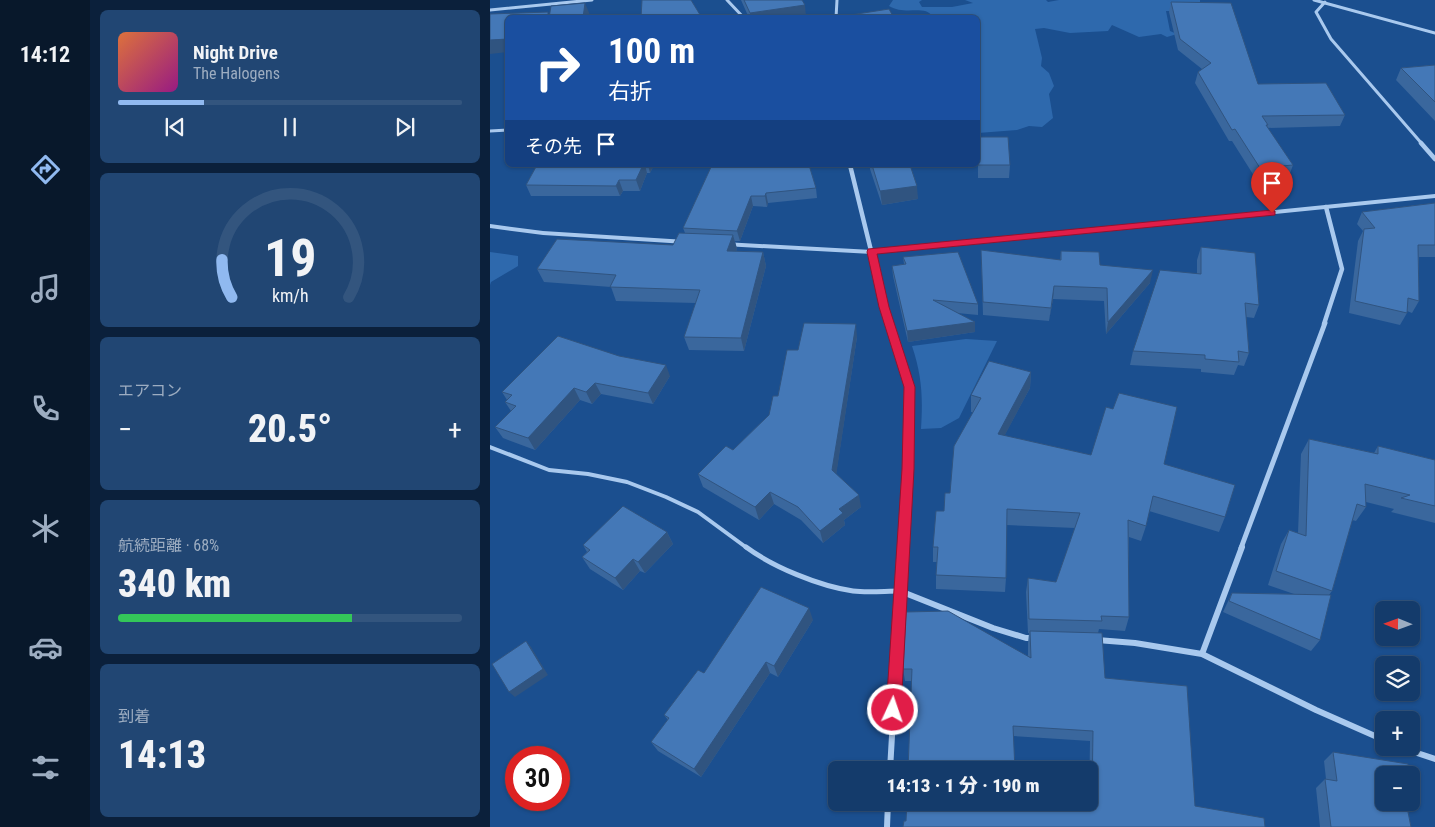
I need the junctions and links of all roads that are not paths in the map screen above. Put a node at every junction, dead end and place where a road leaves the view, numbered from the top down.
1 (592, 0) edge
2 (727, 0) edge
3 (837, 0) edge
4 (1314, 0) edge
5 (1325, 2) junction
6 (490, 10) edge
7 (741, 15) edge
8 (836, 15) edge
9 (1435, 33) edge
10 (505, 130) edge
11 (490, 131) edge
12 (1435, 159) edge
13 (851, 167) edge
14 (1435, 196) edge
15 (1326, 207) junction
16 (490, 226) edge
17 (694, 243) edge
18 (713, 244) edge
19 (872, 252) junction
20 (490, 447) edge
21 (900, 591) junction
22 (1043, 638) edge
23 (1087, 639) edge
24 (1202, 654) junction
25 (1375, 736) edge
26 (1420, 754) edge
27 (1435, 759) edge
28 (891, 761) edge
29 (888, 811) edge
30 (887, 827) edge

1 - 6 street
2 - 7 street
3 - 8 street
4 - 5 street
5 - 9 street
5 - 12 street
10 - 11 street
13 - 19 street
14 - 15 street
15 - 19 street
15 - 24 street
16 - 17 street
18 - 19 street
19 - 21 street
20 - 21 lane
21 - 22 street
21 - 28 street
23 - 24 street
24 - 25 street
26 - 27 street
29 - 30 street

